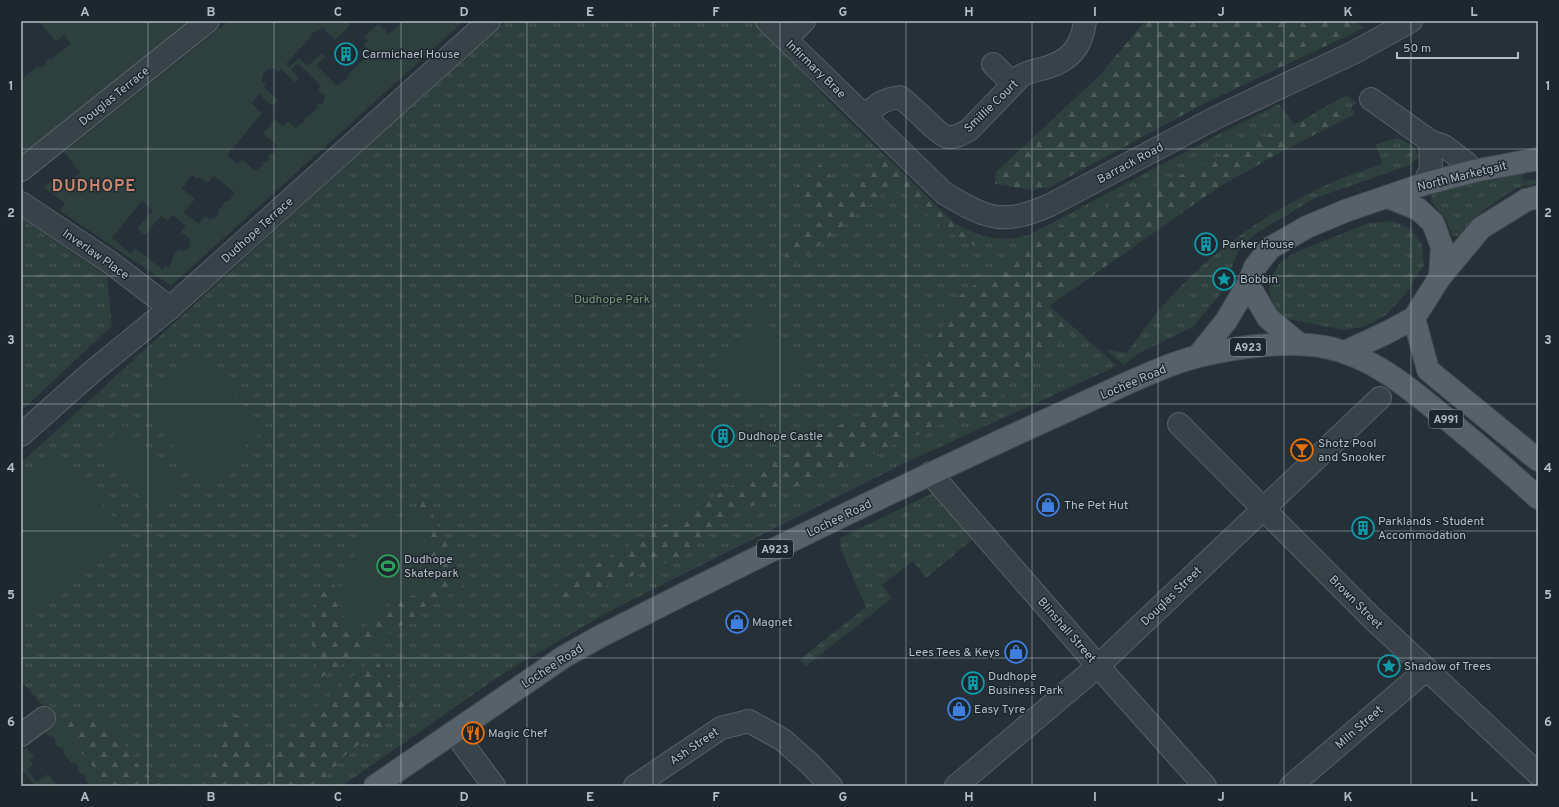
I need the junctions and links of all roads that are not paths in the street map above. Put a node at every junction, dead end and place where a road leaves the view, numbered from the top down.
1 (208, 21) edge
2 (489, 21) edge
3 (767, 21) edge
4 (804, 21) edge
5 (1085, 21) edge
6 (1411, 21) edge
7 (786, 39) junction
8 (992, 64) dead end
9 (1013, 84) junction
10 (1371, 99) dead end
11 (865, 116) junction
12 (1430, 141) junction
13 (1538, 159) edge
14 (21, 170) edge
15 (1474, 171) junction
16 (1424, 184) junction
17 (1538, 196) edge
18 (1388, 197) junction
19 (21, 203) edge
20 (1440, 277) junction
21 (1248, 284) junction
22 (170, 308) junction
23 (1414, 318) junction
24 (1299, 344) junction
25 (1345, 352) junction
26 (1198, 356) junction
27 (1380, 398) dead end
28 (1179, 424) dead end
29 (21, 435) edge
30 (1538, 460) edge
31 (930, 473) junction
32 (1538, 498) edge
33 (1263, 508) junction
34 (1098, 666) junction
35 (1427, 669) junction
36 (44, 718) dead end
37 (454, 732) junction
38 (21, 735) edge
39 (1538, 774) edge
40 (375, 786) edge
41 (494, 786) edge
42 (635, 786) edge
43 (830, 786) edge
44 (956, 786) edge
45 (1205, 786) edge
46 (1291, 786) edge

1 - 14 street, Douglas Terrace
2 - 22 street, Dudhope Terrace
3 - 7 street, Infirmary Brae
4 - 7 street
5 - 9 street, Smillie Court
6 - 11 street, Barrack Road
7 - 11 street, Infirmary Brae
8 - 9 street
9 - 11 street, Smillie Court
10 - 12 street
12 - 15 street
12 - 16 street
13 - 15 main road, North Marketgait
15 - 16 main road, North Marketgait
16 - 18 main road, North Marketgait
17 - 20 main road
18 - 20 main road
18 - 21 main road, North Marketgait
19 - 22 street, Inverlaw Place
20 - 23 main road
21 - 24 main road
21 - 26 main road, A923
22 - 29 street, Dudhope Terrace
23 - 25 main road
23 - 30 main road, A991
24 - 25 main road, A991
24 - 26 main road, Lochee Road / A923
25 - 32 main road, A991
26 - 31 main road, Lochee Road / A923
27 - 33 street, Douglas Street
28 - 33 street, Brown Street
31 - 34 street, Blinshall Street
31 - 37 main road, Lochee Road / A923
33 - 34 street, Douglas Street
33 - 35 street, Brown Street
34 - 44 street, Douglas Street
34 - 45 street, Blinshall Street
35 - 39 street, Brown Street
35 - 46 street, Miln Street
36 - 38 street
37 - 40 main road, Lochee Road / A923
37 - 41 street
42 - 43 street, Ash Street

